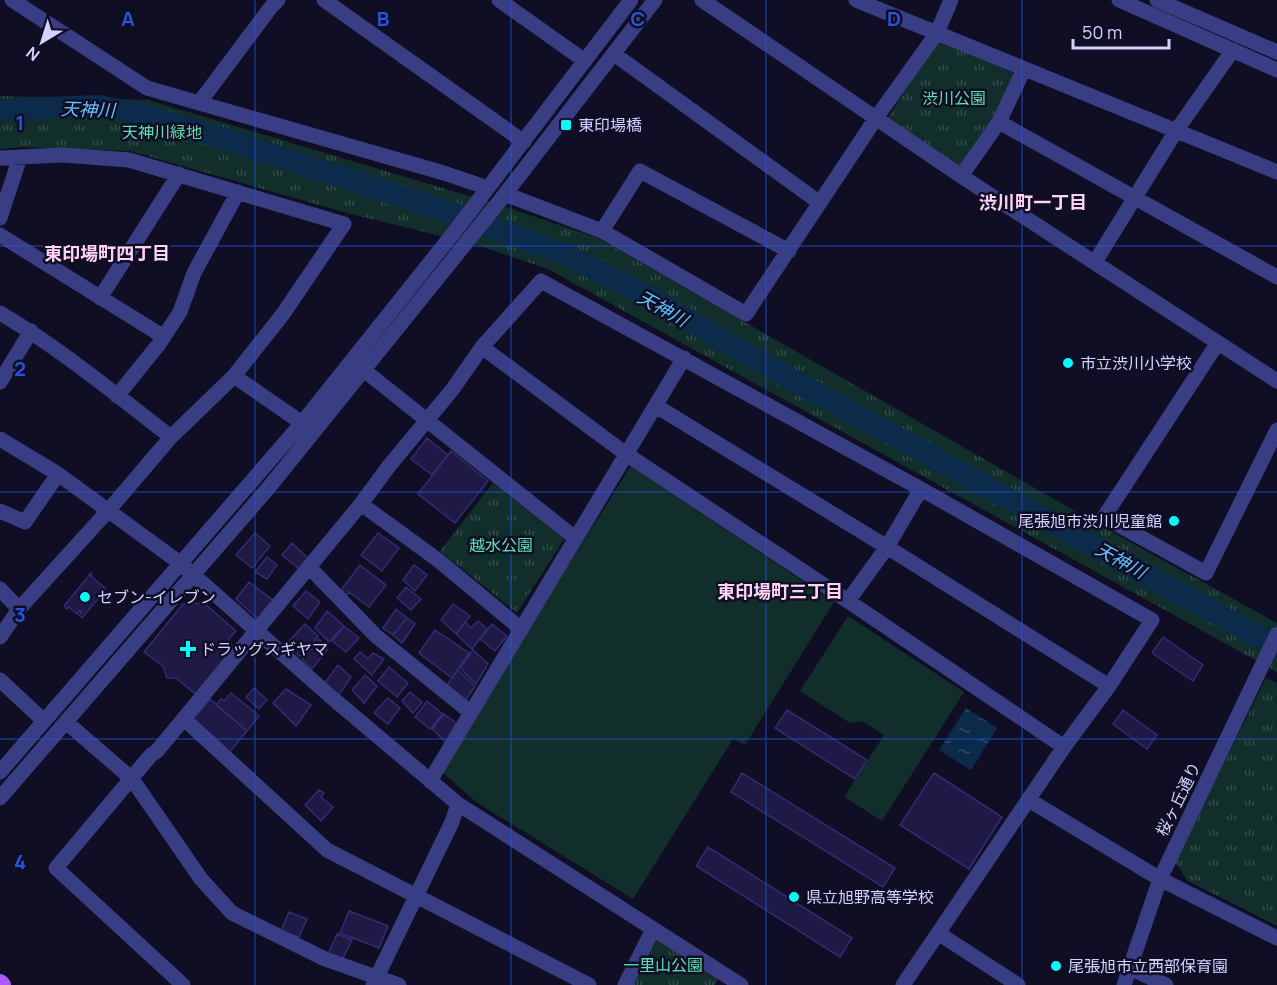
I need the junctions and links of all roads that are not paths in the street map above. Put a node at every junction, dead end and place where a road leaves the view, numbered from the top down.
1 (12, 0) edge
2 (278, 0) edge
3 (324, 0) edge
4 (499, 0) edge
5 (631, 0) edge
6 (655, 0) edge
7 (702, 0) edge
8 (856, 0) edge
9 (951, 0) edge
10 (1119, 0) edge
11 (1157, 0) edge
12 (937, 33) junction
13 (1233, 50) junction
14 (1277, 52) edge
15 (614, 54) junction
16 (585, 61) junction
17 (1024, 69) junction
18 (1277, 70) edge
19 (199, 103) junction
20 (876, 118) junction
21 (999, 122) junction
22 (1176, 131) junction
23 (524, 142) junction
24 (20, 157) junction
25 (0, 158) edge
26 (1277, 172) edge
27 (179, 174) junction
28 (962, 176) junction
29 (488, 188) junction
30 (238, 192) junction
31 (505, 194) junction
32 (1136, 197) junction
33 (820, 203) junction
34 (0, 218) edge
35 (602, 231) junction
36 (0, 234) edge
37 (789, 251) junction
38 (1095, 262) junction
39 (1277, 277) edge
40 (100, 298) junction
41 (0, 313) edge
42 (31, 331) junction
43 (164, 337) junction
44 (1217, 344) junction
45 (482, 347) junction
46 (684, 358) junction
47 (365, 370) junction
48 (234, 376) junction
49 (1277, 381) edge
50 (0, 382) edge
51 (117, 396) junction
52 (656, 406) junction
53 (427, 421) junction
54 (302, 423) junction
55 (1277, 430) edge
56 (171, 437) junction
57 (0, 439) edge
58 (626, 454) junction
59 (58, 474) junction
60 (921, 489) junction
61 (361, 504) junction
62 (0, 511) edge
63 (107, 512) junction
64 (575, 538) junction
65 (887, 548) junction
66 (180, 563) junction
67 (309, 567) junction
68 (193, 573) junction
69 (0, 589) edge
70 (848, 601) junction
71 (20, 609) junction
72 (521, 628) junction
73 (257, 629) junction
74 (1277, 634) edge
75 (0, 637) edge
76 (0, 680) edge
77 (1109, 686) junction
78 (470, 712) junction
79 (184, 719) junction
80 (44, 721) junction
81 (66, 722) junction
82 (1064, 747) junction
83 (0, 772) edge
84 (132, 779) junction
85 (430, 781) junction
86 (0, 798) edge
87 (1029, 800) junction
88 (458, 804) junction
89 (1160, 879) junction
90 (416, 896) junction
91 (653, 929) junction
92 (938, 933) junction
93 (1277, 938) edge
94 (1130, 968) junction
95 (375, 982) edge
96 (731, 982) edge
97 (183, 985) edge
98 (399, 985) edge
99 (589, 985) edge
100 (625, 985) edge
101 (903, 985) edge
102 (1018, 985) edge
103 (1124, 985) edge
104 (1166, 985) edge

1 - 19 street
2 - 19 street
3 - 23 street
4 - 16 street
5 - 16 street
6 - 15 street
7 - 20 street
8 - 12 street
9 - 12 street
10 - 13 street
11 - 14 street
12 - 17 street
12 - 20 street
13 - 18 street
13 - 22 street
15 - 31 street
15 - 33 street
16 - 23 street
17 - 21 street
17 - 22 street
19 - 29 street
20 - 28 street
20 - 33 street
21 - 28 street
21 - 32 street
22 - 26 street
22 - 32 street
23 - 29 street
24 - 25 street
24 - 27 street
24 - 34 street
27 - 30 street
27 - 40 street
28 - 38 street
29 - 54 street
30 - 43 street
30 - 48 street
31 - 35 street
31 - 47 street
32 - 38 street
32 - 39 street
33 - 37 street
35 - 37 street
35 - 37 street
36 - 40 street
38 - 44 street
40 - 43 street
41 - 42 street
42 - 50 street
42 - 51 street
43 - 51 street
44 - 49 street
44 - 55 street
45 - 46 street
45 - 53 street
45 - 58 street
46 - 52 street
46 - 60 street
47 - 53 street
47 - 68 street
48 - 54 street
48 - 56 street
51 - 56 street
52 - 58 street
52 - 65 street
53 - 61 street
53 - 64 street
54 - 66 street
56 - 63 street
57 - 59 street
58 - 64 street
58 - 70 street
59 - 62 street
59 - 63 street
60 - 65 street
60 - 77 street
61 - 67 street
61 - 72 street
63 - 66 street
63 - 71 street
64 - 72 street
65 - 70 street
65 - 77 street
66 - 68 street
66 - 80 street
67 - 73 street
67 - 78 street
68 - 73 street
68 - 81 street
69 - 71 street
70 - 82 street
71 - 75 street
72 - 78 street
73 - 79 street
73 - 85 street
74 - 89 street, 桜ヶ丘通り
76 - 80 street
77 - 82 street
78 - 85 street
79 - 84 street
79 - 90 street
80 - 83 street
81 - 84 street
81 - 86 street
82 - 87 street
84 - 95 street
84 - 97 street
85 - 88 street
87 - 89 street
87 - 92 street
88 - 90 street
88 - 91 street
89 - 93 street
89 - 94 street, 桜ヶ丘通り
90 - 95 street
90 - 99 street
91 - 96 street
91 - 100 street
92 - 101 street
92 - 102 street
94 - 103 street, 桜ヶ丘通り
94 - 104 street
95 - 98 street

